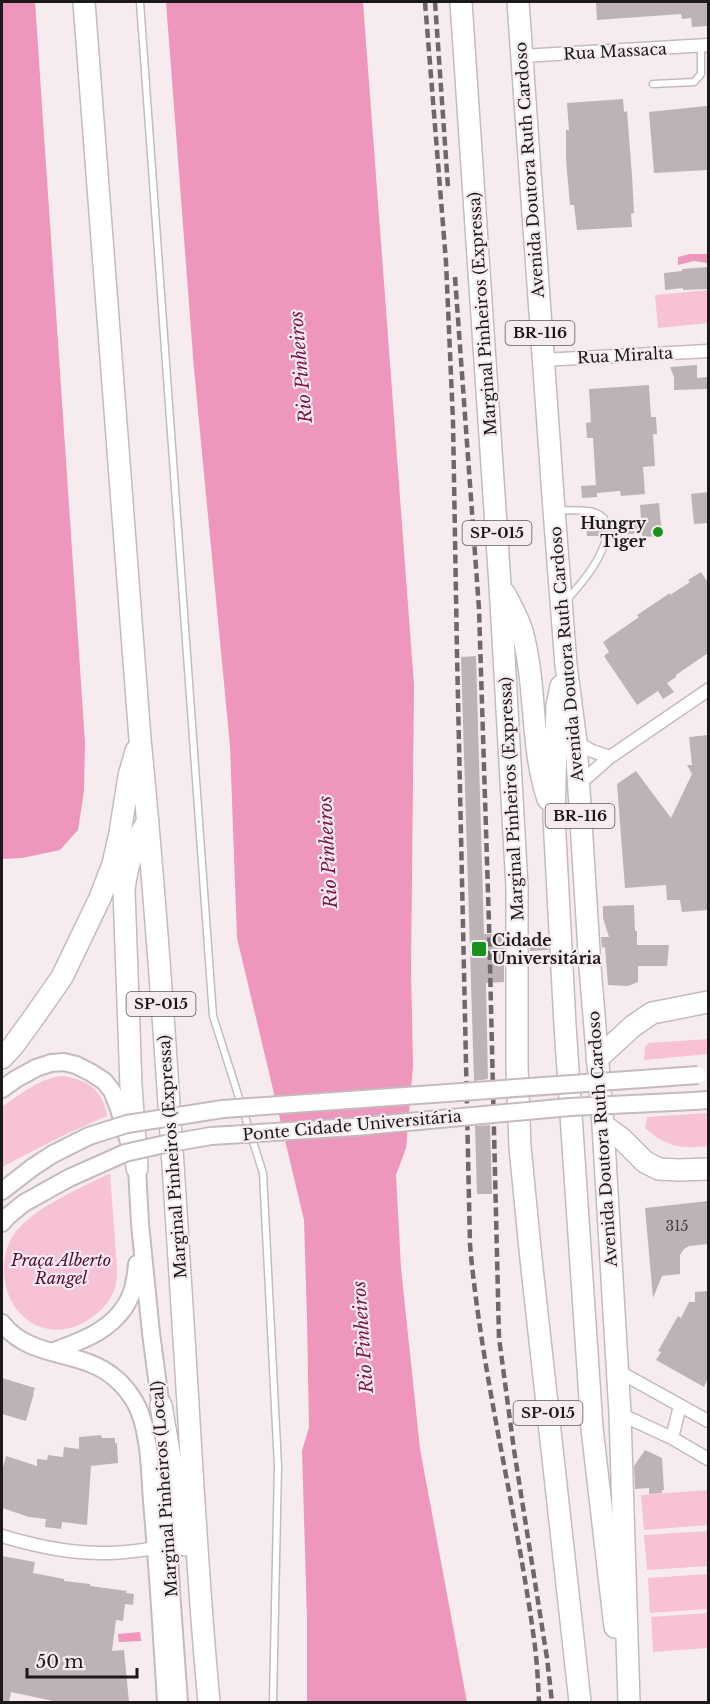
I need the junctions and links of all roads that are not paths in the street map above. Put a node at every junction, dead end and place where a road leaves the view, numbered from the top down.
1 (84, 2) edge
2 (140, 2) edge
3 (461, 2) edge
4 (518, 2) edge
5 (705, 46) edge
6 (522, 56) junction
7 (653, 84) dead end
8 (708, 351) edge
9 (542, 360) junction
10 (554, 510) junction
11 (605, 520) dead end
12 (607, 535) dead end
13 (500, 585) junction
14 (561, 608) junction
15 (566, 665) junction
16 (708, 690) edge
17 (140, 739) junction
18 (576, 742) junction
19 (610, 757) junction
20 (578, 785) junction
21 (554, 817) junction
22 (148, 821) junction
23 (708, 1002) edge
24 (2, 1058) edge
25 (597, 1059) junction
26 (703, 1075) edge
27 (2, 1089) edge
28 (701, 1100) edge
29 (603, 1125) junction
30 (137, 1168) junction
31 (708, 1169) edge
32 (2, 1191) edge
33 (2, 1223) edge
34 (140, 1224) junction
35 (2, 1323) edge
36 (50, 1352) junction
37 (618, 1371) junction
38 (161, 1405) junction
39 (680, 1406) junction
40 (620, 1414) junction
41 (708, 1420) edge
42 (672, 1438) junction
43 (708, 1459) edge
44 (2, 1536) edge
45 (157, 1548) junction
46 (201, 1619) junction
47 (629, 1675) junction
48 (166, 1702) edge
49 (179, 1702) edge
50 (208, 1702) edge
51 (273, 1702) edge
52 (580, 1702) edge
53 (629, 1702) edge

1 - 17 highway, Marginal Pinheiros (Expressa) / SP-015
2 - 51 lane
3 - 13 highway, Marginal Pinheiros (Expressa) / SP-015
4 - 6 highway, Avenida Doutora Ruth Cardoso / BR-116
5 - 6 street, Rua Massaca
5 - 7 lane
6 - 9 highway, Avenida Doutora Ruth Cardoso / BR-116
8 - 9 street, Rua Miralta
9 - 10 highway, Avenida Doutora Ruth Cardoso / BR-116
10 - 11 lane
10 - 14 highway, Avenida Doutora Ruth Cardoso / BR-116
12 - 14 lane
13 - 21 highway
13 - 52 highway, Marginal Pinheiros (Expressa) / SP-015
14 - 15 highway, Avenida Doutora Ruth Cardoso / BR-116
15 - 18 highway, Avenida Doutora Ruth Cardoso / BR-116
15 - 21 highway
16 - 19 street
17 - 22 highway, Marginal Pinheiros (Expressa) / SP-015
17 - 24 highway
18 - 19 street
18 - 20 highway, Avenida Doutora Ruth Cardoso / BR-116
19 - 20 street
20 - 25 highway, Avenida Doutora Ruth Cardoso / BR-116
21 - 47 highway
22 - 30 highway
22 - 46 highway, Marginal Pinheiros (Expressa) / SP-015
23 - 25 highway
25 - 29 highway, Avenida Doutora Ruth Cardoso / BR-116
26 - 32 main road, Ponte Cidade Universitária, bridge
27 - 30 main road, Marginal Pinheiros (Local)
28 - 33 main road, Ponte Cidade Universitária, bridge
29 - 31 highway
29 - 37 highway, Avenida Doutora Ruth Cardoso
30 - 34 main road, Marginal Pinheiros (Local)
34 - 36 main road
34 - 38 main road, Marginal Pinheiros (Local)
35 - 36 main road
36 - 45 main road
37 - 39 street
37 - 40 highway, Avenida Doutora Ruth Cardoso
38 - 46 highway
38 - 49 main road, Marginal Pinheiros (Local)
39 - 41 street
39 - 42 street
40 - 42 street
40 - 47 highway, Avenida Doutora Ruth Cardoso
42 - 43 street
44 - 45 street
45 - 48 main road
46 - 50 highway, Marginal Pinheiros (Expressa) / SP-015
47 - 53 highway, Avenida Doutora Ruth Cardoso

